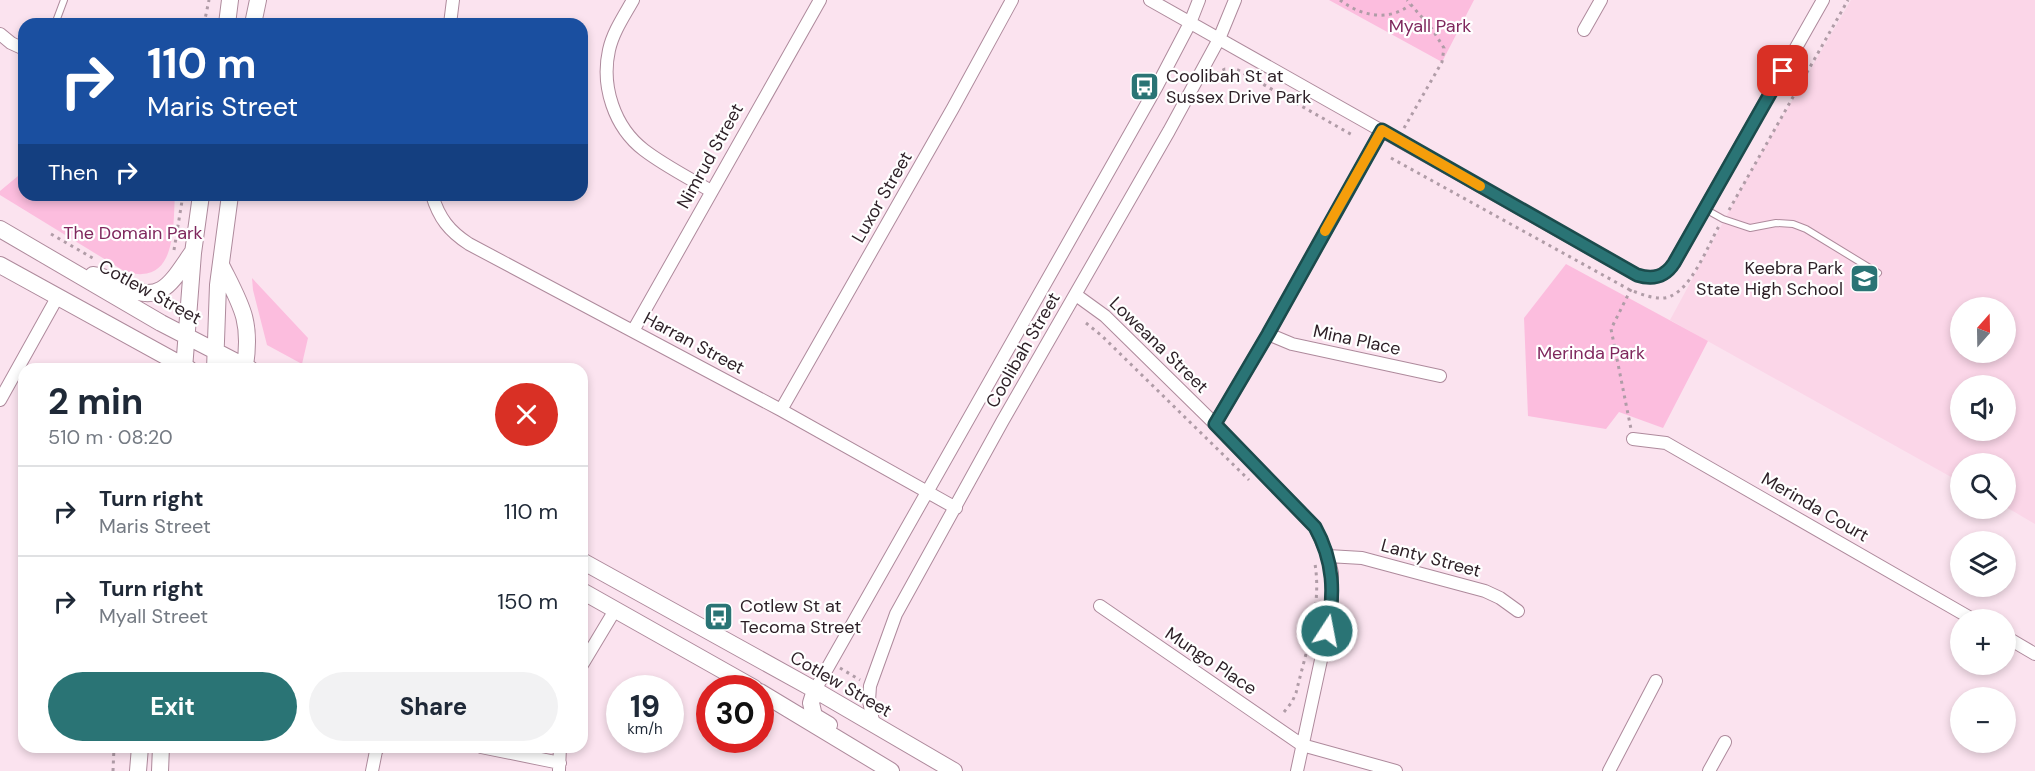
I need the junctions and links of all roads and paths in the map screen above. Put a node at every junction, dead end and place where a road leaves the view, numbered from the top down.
1 (64, 0) edge
2 (209, 0) edge
3 (230, 0) edge
4 (258, 0) edge
5 (453, 0) edge
6 (633, 0) edge
7 (820, 0) edge
8 (1012, 0) edge
9 (1150, 0) edge
10 (1199, 0) edge
11 (1235, 0) edge
12 (1340, 0) edge
13 (1407, 0) edge
14 (1601, 0) edge
15 (1823, 0) edge
16 (1848, 0) edge
17 (1410, 5) junction
18 (58, 18) edge
19 (205, 18) edge
20 (228, 18) edge
21 (255, 18) edge
22 (451, 18) edge
23 (1190, 23) junction
24 (1584, 30) dead end
25 (0, 34) edge
26 (1219, 39) junction
27 (18, 46) edge
28 (1216, 74) dead end
29 (1382, 130) junction
30 (1354, 136) dead end
31 (1397, 140) junction
32 (1391, 158) dead end
33 (711, 191) junction
34 (182, 201) edge
35 (200, 201) edge
36 (229, 201) edge
37 (434, 201) edge
38 (1705, 209) junction
39 (1723, 219) junction
40 (0, 229) edge
41 (51, 234) dead end
42 (193, 253) junction
43 (172, 258) dead end
44 (97, 260) dead end
45 (0, 265) edge
46 (220, 265) junction
47 (75, 272) junction
48 (1878, 273) dead end
49 (1637, 275) junction
50 (1630, 290) junction
51 (1076, 295) junction
52 (58, 296) junction
53 (1086, 323) dead end
54 (633, 331) junction
55 (1268, 334) junction
56 (187, 335) junction
57 (150, 349) junction
58 (216, 350) junction
59 (21, 363) edge
60 (154, 363) edge
61 (177, 363) edge
62 (186, 363) edge
63 (215, 363) edge
64 (239, 363) edge
65 (248, 363) edge
66 (18, 368) edge
67 (1440, 376) dead end
68 (0, 400) edge
69 (781, 410) junction
70 (1215, 424) junction
71 (1633, 439) joint
72 (1251, 483) dead end
73 (926, 491) junction
74 (956, 508) junction
75 (1313, 554) dead end
76 (1328, 556) junction
77 (588, 564) edge
78 (588, 594) edge
79 (1100, 606) dead end
80 (1955, 609) edge
81 (615, 610) junction
82 (1518, 611) dead end
83 (2016, 643) edge
84 (2035, 654) edge
85 (588, 655) edge
86 (839, 667) dead end
87 (731, 675) edge
88 (1656, 681) dead end
89 (864, 682) dead end
90 (815, 690) junction
91 (774, 701) edge
92 (1284, 712) dead end
93 (874, 726) junction
94 (1725, 742) dead end
95 (1302, 745) junction
96 (850, 747) junction
97 (114, 753) edge
98 (140, 753) edge
99 (161, 753) edge
100 (376, 753) edge
101 (505, 753) edge
102 (560, 767) edge
103 (113, 771) edge
104 (138, 771) edge
105 (160, 771) edge
106 (372, 771) edge
107 (891, 771) edge
108 (954, 771) edge
109 (1297, 771) edge
110 (1396, 771) edge
111 (1609, 771) edge
112 (1709, 771) edge

1 - 18 lane
2 - 19 path
3 - 20 main road
4 - 21 main road
5 - 22 street
6 - 33 street
7 - 33 street, Nimrud Street
8 - 69 street, Luxor Street
9 - 23 street
10 - 23 street, Coolibah Street
11 - 26 street, Coolibah Street
12 - 17 path
13 - 17 path
14 - 24 street
15 - 38 street
16 - 39 path
17 - 31 path
23 - 26 street
23 - 73 street, Coolibah Street
25 - 27 street
26 - 29 street
26 - 51 street, Coolibah Street
28 - 30 path
29 - 31 street
29 - 55 street
31 - 49 street
32 - 50 path
33 - 54 street, Nimrud Street
34 - 43 path
35 - 42 main road
36 - 46 main road
37 - 54 street, Harran Street
38 - 39 lane
38 - 49 street
39 - 48 lane
39 - 50 path
40 - 47 main road, Cotlew Street
41 - 44 path
42 - 47 main road
42 - 56 main road
45 - 52 main road
46 - 58 main road
46 - 65 main road
47 - 56 main road, Cotlew Street
49 - 50 path
50 - 71 path
51 - 70 street, Loweana Street
51 - 74 street, Coolibah Street
52 - 57 main road
52 - 59 street
53 - 72 path
54 - 69 street, Harran Street
55 - 67 street, Mina Place
55 - 70 street
56 - 58 main road, Cotlew Street
56 - 62 main road
57 - 60 main road
57 - 61 main road
58 - 63 main road
58 - 64 main road, Cotlew Street
66 - 68 street
69 - 73 street, Harran Street
70 - 76 street, Loweana Street
71 - 80 street, Merinda Court
73 - 74 street, Harran Street
73 - 90 street, Coolibah Street
74 - 93 street, Coolibah Street
75 - 92 path
76 - 82 street, Lanty Street
76 - 95 street, Loweana Street
77 - 90 main road, Cotlew Street
78 - 81 main road
79 - 95 street, Mungo Place
81 - 85 street
81 - 87 main road
83 - 84 street
86 - 89 path
88 - 111 street
90 - 93 main road, Cotlew Street
90 - 96 main road
91 - 96 main road
93 - 108 main road, Cotlew Street
94 - 112 street
95 - 109 street, Loweana Street
95 - 110 street, Mungo Place
96 - 107 main road
97 - 103 path
98 - 104 main road
99 - 105 main road
100 - 106 street
101 - 102 street

